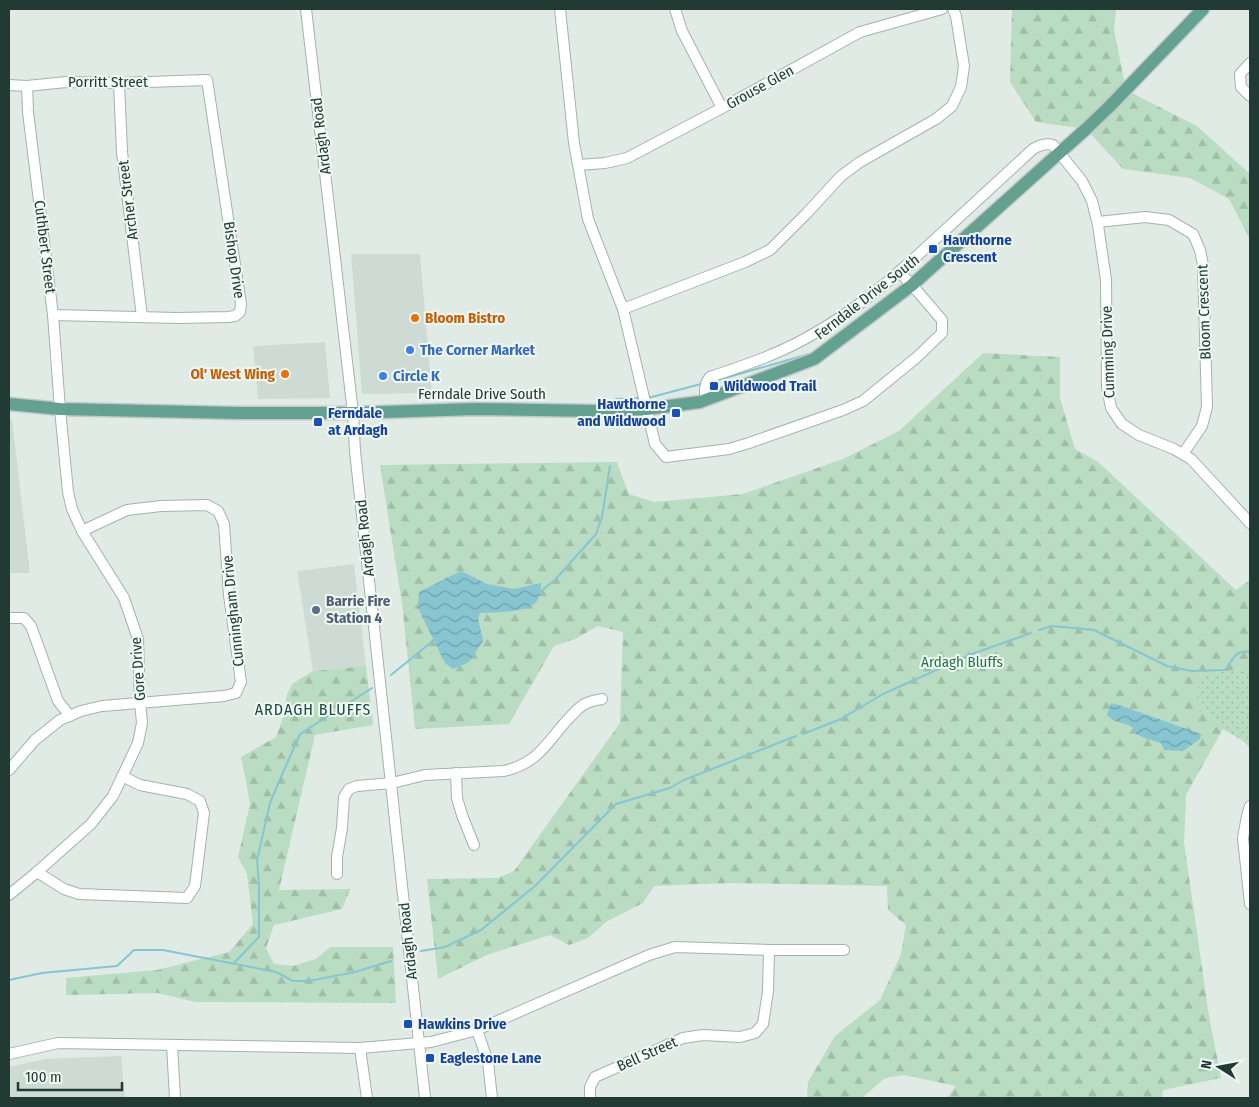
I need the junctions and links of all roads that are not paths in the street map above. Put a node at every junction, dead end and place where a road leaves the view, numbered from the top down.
1 (306, 9) edge
2 (560, 9) edge
3 (675, 9) edge
4 (942, 9) edge
5 (953, 9) edge
6 (1203, 9) edge
7 (1250, 63) edge
8 (207, 80) joint
9 (119, 83) junction
10 (9, 85) edge
11 (27, 86) junction
12 (1250, 96) edge
13 (722, 108) junction
14 (1061, 153) junction
15 (579, 165) junction
16 (1098, 222) junction
17 (899, 272) junction
18 (912, 285) junction
19 (623, 310) junction
20 (54, 315) junction
21 (142, 317) junction
22 (705, 400) junction
23 (9, 404) edge
24 (60, 408) junction
25 (647, 409) junction
26 (353, 413) junction
27 (1183, 454) junction
28 (1250, 523) edge
29 (82, 531) junction
30 (9, 618) edge
31 (602, 699) dead end
32 (140, 702) junction
33 (70, 716) junction
34 (9, 770) edge
35 (456, 773) junction
36 (122, 776) junction
37 (392, 783) junction
38 (1250, 806) edge
39 (474, 846) dead end
40 (37, 872) junction
41 (337, 874) dead end
42 (9, 895) edge
43 (1250, 904) edge
44 (769, 950) junction
45 (844, 950) dead end
46 (477, 1030) junction
47 (172, 1044) junction
48 (420, 1044) junction
49 (360, 1048) junction
50 (9, 1054) edge
51 (175, 1098) edge
52 (367, 1098) edge
53 (425, 1098) edge
54 (492, 1098) edge
55 (590, 1098) edge

1 - 26 street, Ardagh Road
2 - 15 street
3 - 13 street
4 - 13 street, Grouse Glen
5 - 19 street
6 - 14 main road, Ferndale Drive South
7 - 12 street
8 - 9 street, Porritt Street
8 - 21 street, Bishop Drive
9 - 11 street, Porritt Street
9 - 21 street, Archer Street
10 - 11 street, Porritt Street
11 - 20 street, Cuthbert Street
13 - 15 street, Grouse Glen
14 - 16 street, Cumming Drive
14 - 17 street
14 - 18 main road, Ferndale Drive South
15 - 19 street
16 - 27 street, Cumming Drive
16 - 27 street, Bloom Crescent
17 - 18 street
17 - 22 street
18 - 22 main road, Ferndale Drive South
18 - 25 street
19 - 25 street
20 - 21 street, Bishop Drive
20 - 24 street, Cuthbert Street
22 - 25 main road, Ferndale Drive South
23 - 24 main road, Ferndale Drive South
24 - 26 main road, Ferndale Drive South
24 - 29 street, Gore Drive
25 - 26 main road, Ferndale Drive South
26 - 37 street, Ardagh Road
27 - 28 street, Cumming Drive
29 - 32 street, Gore Drive
29 - 32 street, Cunningham Drive
30 - 33 street
31 - 35 street
32 - 33 street, Cunningham Drive
32 - 36 street, Gore Drive
33 - 34 street, Cunningham Drive
35 - 37 street
35 - 39 street
36 - 40 street, Gore Drive
36 - 40 street
37 - 41 street
37 - 48 street, Ardagh Road
38 - 43 street
40 - 42 street, Gore Drive
44 - 45 street
44 - 46 street
44 - 55 street, Bell Street
46 - 48 street
46 - 54 street
47 - 49 street
47 - 50 street
47 - 51 street
48 - 49 street
48 - 53 street, Ardagh Road
49 - 52 street

